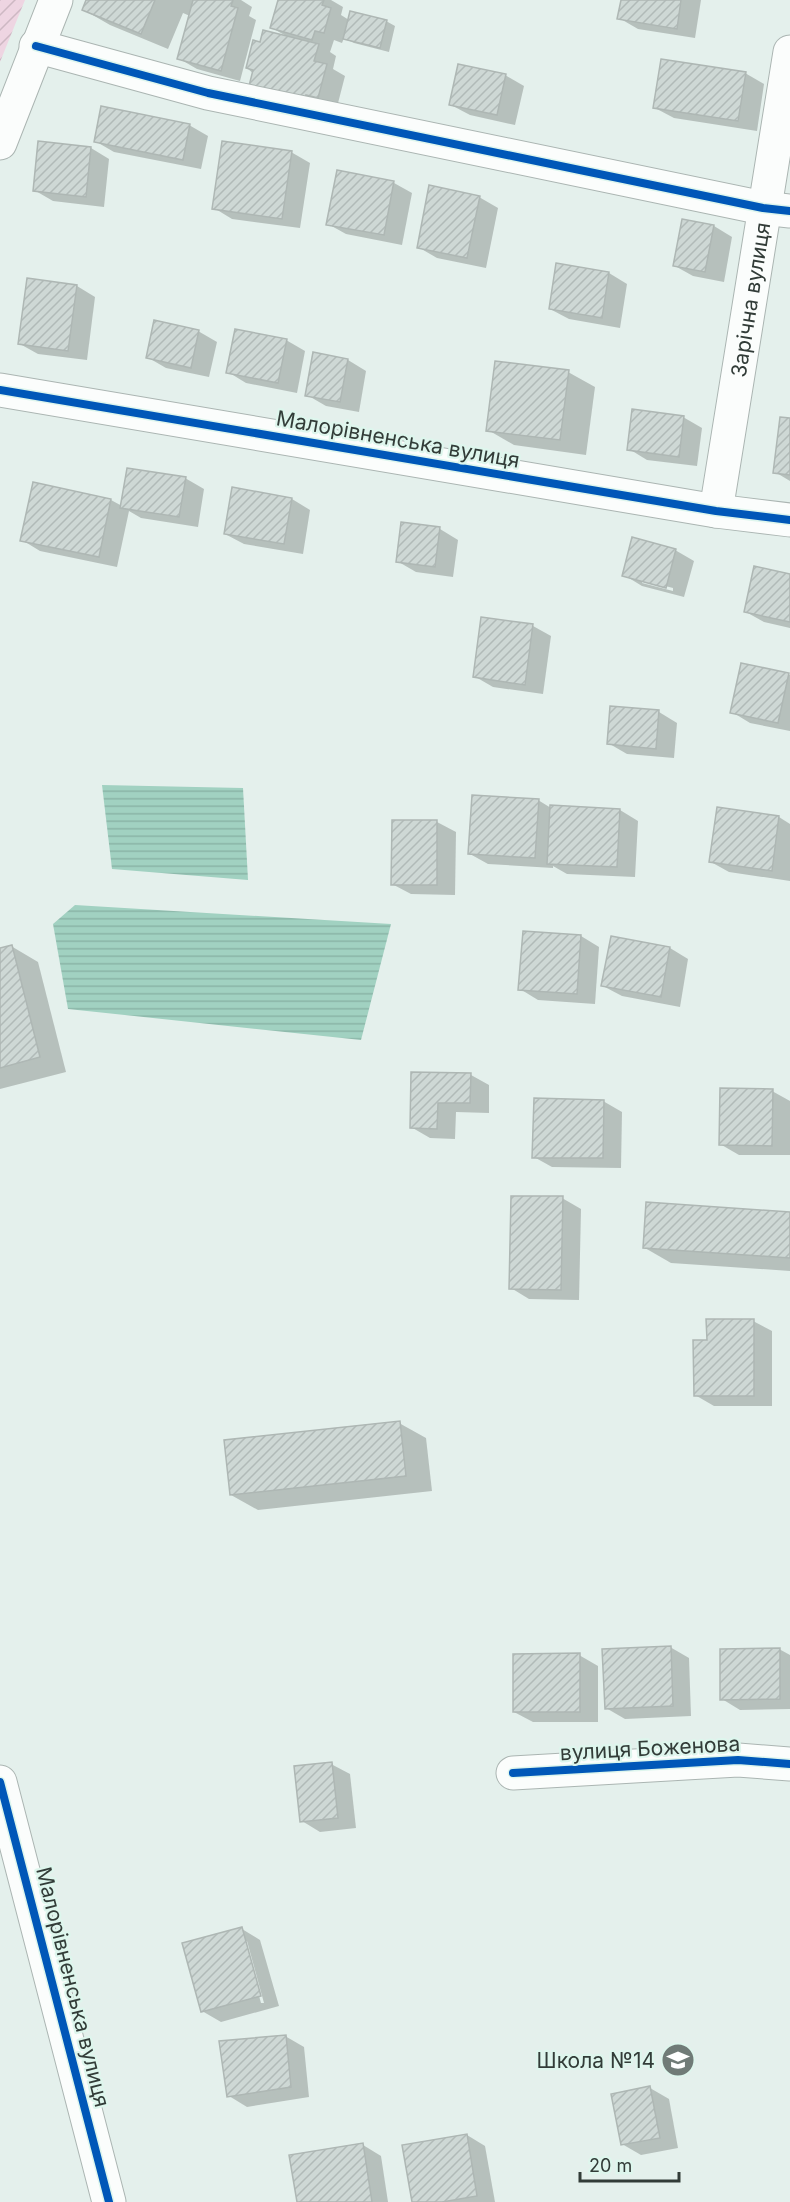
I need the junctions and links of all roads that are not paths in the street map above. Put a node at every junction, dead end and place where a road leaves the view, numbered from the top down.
1 (56, 0) edge
2 (36, 46) junction
3 (790, 52) edge
4 (0, 143) edge
5 (777, 209) edge
6 (0, 390) edge
7 (716, 511) junction
8 (790, 520) edge
9 (790, 1764) edge
10 (513, 1773) dead end
11 (0, 1782) edge
12 (109, 2202) edge

1 - 2 street
2 - 4 street
2 - 5 street
3 - 5 street, Зарічна вулиця
5 - 7 street, Зарічна вулиця
6 - 7 street, Малорівненська вулиця
7 - 8 street, Малорівненська вулиця
9 - 10 street, вулиця Боженова
11 - 12 street, Малорівненська вулиця

